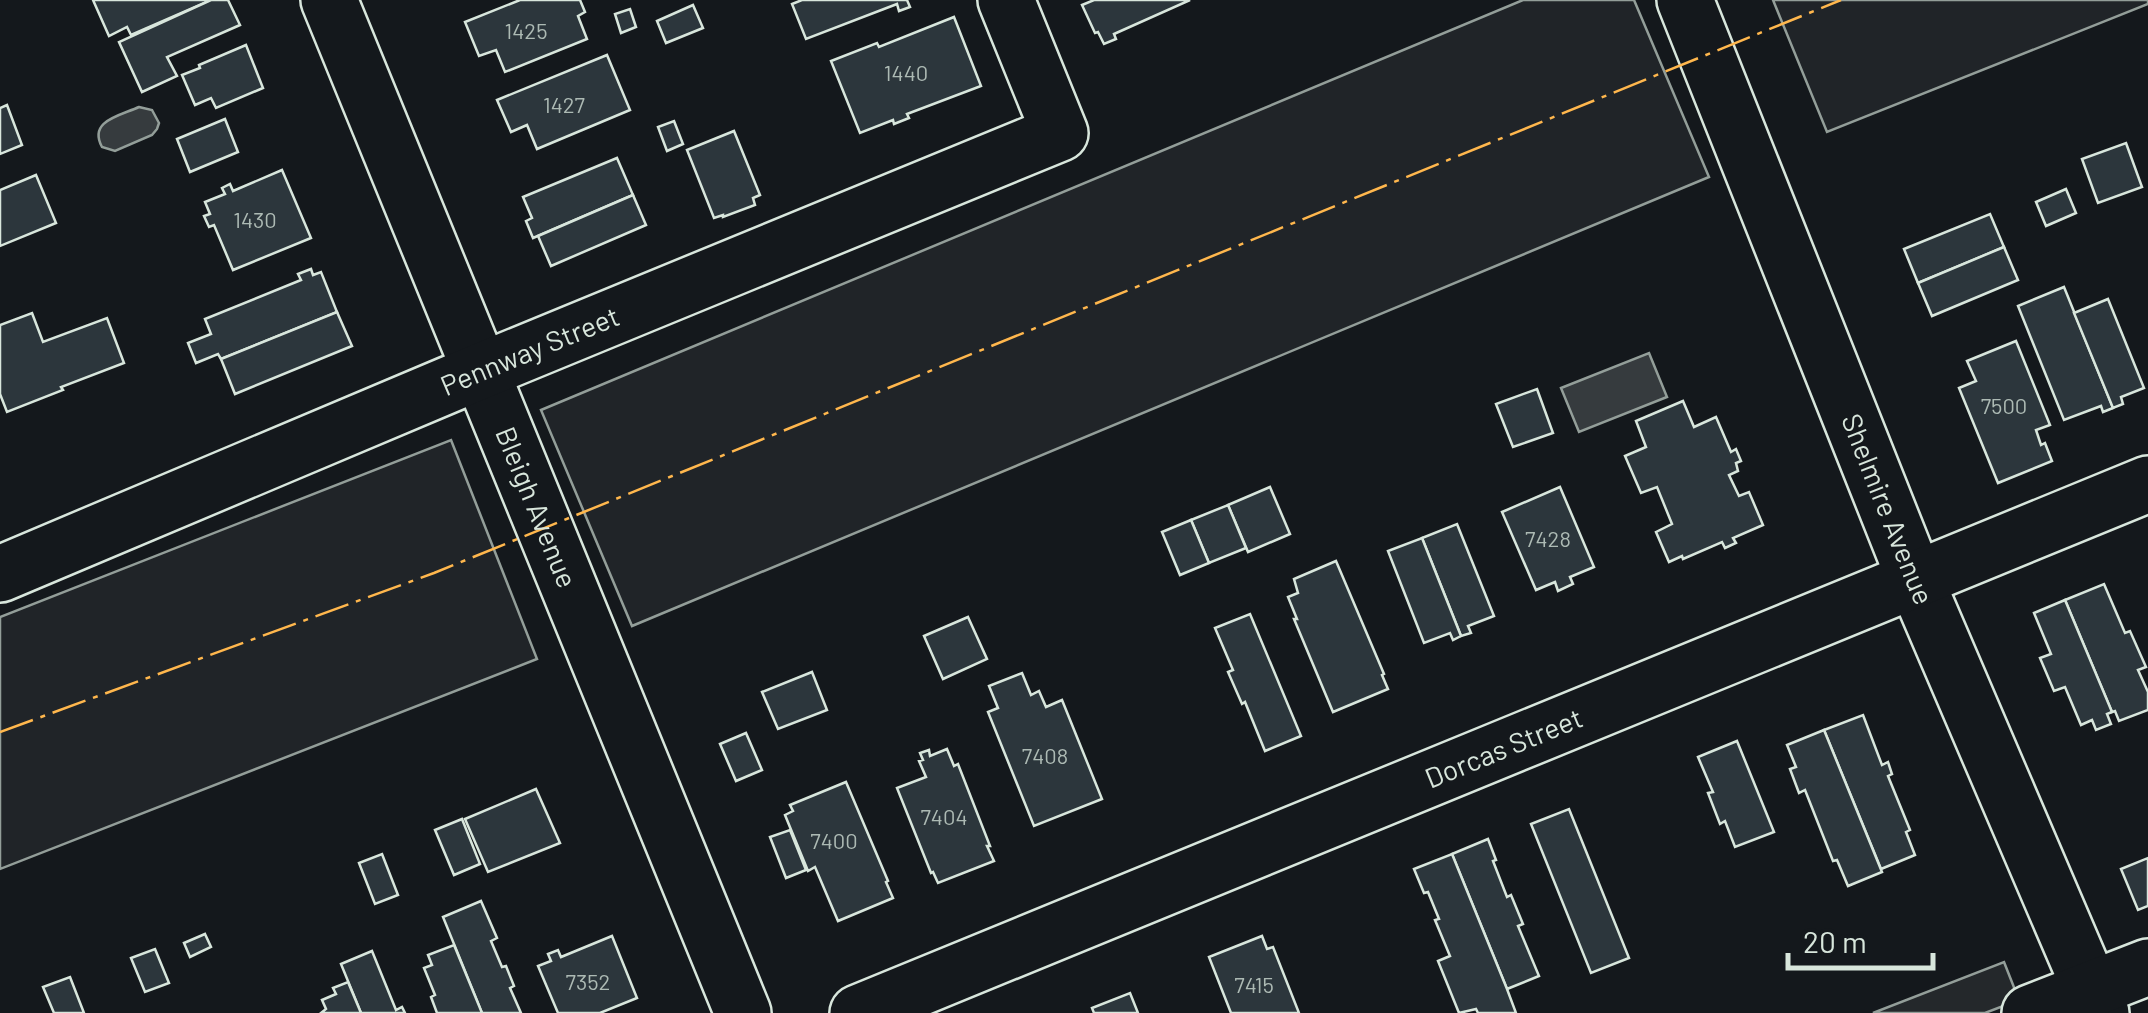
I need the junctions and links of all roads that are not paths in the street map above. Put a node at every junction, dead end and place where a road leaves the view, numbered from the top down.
1 (329, 0) edge
2 (1006, 0) edge
3 (1685, 0) edge
4 (481, 371) junction
5 (2148, 484) edge
6 (0, 574) edge
7 (1914, 579) junction
8 (2148, 967) edge
9 (2096, 1001) edge
10 (743, 1013) edge
11 (858, 1013) edge
12 (2030, 1013) edge

1 - 4 street, Bleigh Avenue
2 - 4 street, Pennway Street
3 - 7 street, Shelmire Avenue
4 - 6 street, Pennway Street
4 - 10 street, Bleigh Avenue
5 - 7 street, Dorcas Street
7 - 9 street, Shelmire Avenue
7 - 11 street, Dorcas Street
8 - 9 street
9 - 12 street

